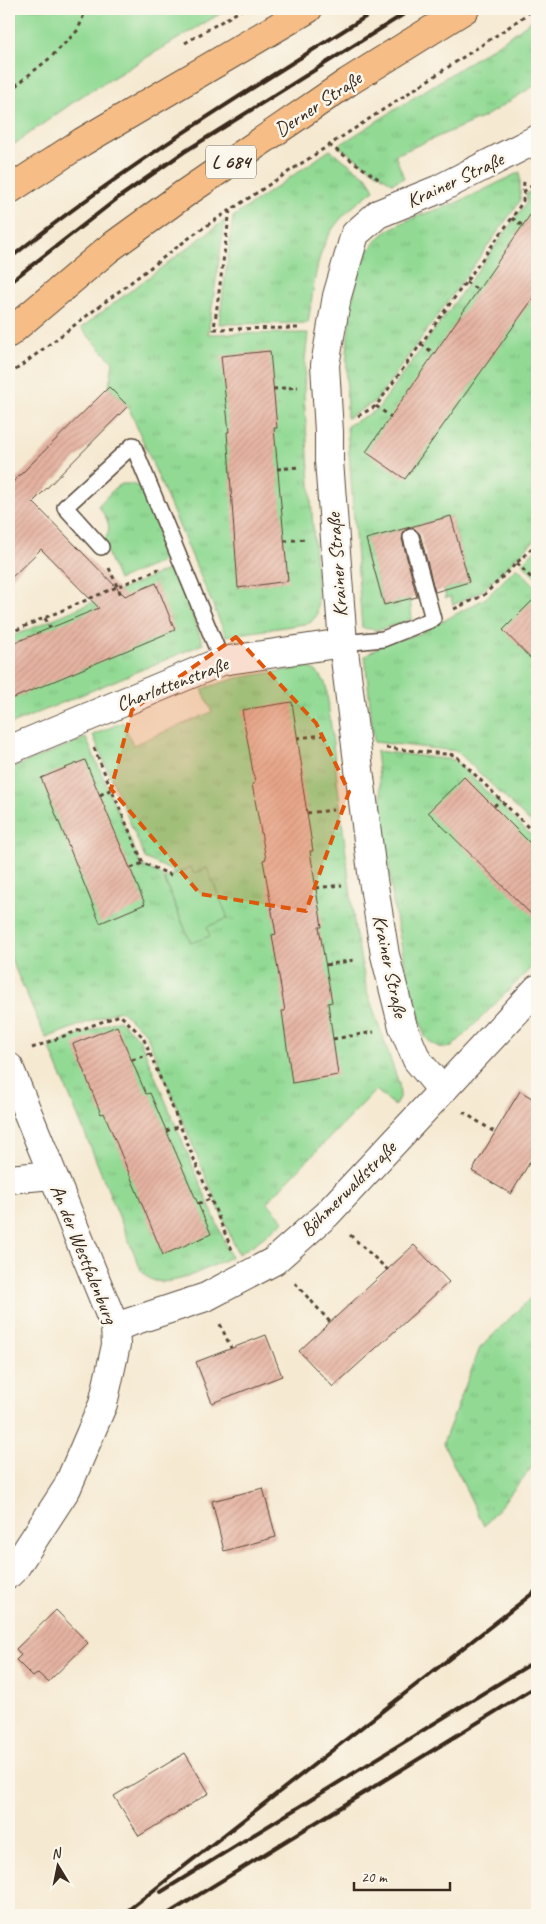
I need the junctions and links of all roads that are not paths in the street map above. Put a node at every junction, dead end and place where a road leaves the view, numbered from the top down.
1 (308, 9) edge
2 (465, 9) edge
3 (531, 143) edge
4 (9, 190) edge
5 (9, 333) edge
6 (411, 538) dead end
7 (101, 547) dead end
8 (343, 643) junction
9 (222, 660) junction
10 (9, 750) edge
11 (537, 989) edge
12 (16, 1059) edge
13 (440, 1093) junction
14 (52, 1175) junction
15 (9, 1179) edge
16 (115, 1327) junction
17 (9, 1574) edge

1 - 4 main road
2 - 5 main road, Derner Straße / L 684
3 - 8 street, Krainer Straße
6 - 8 lane
7 - 9 lane
8 - 9 street, Charlottenstraße
8 - 13 street, Krainer Straße
9 - 10 street, Charlottenstraße
11 - 13 street, Böhmerwaldstraße
12 - 14 street, An der Westfalenburg
13 - 16 street, Böhmerwaldstraße
14 - 15 street
14 - 16 street, An der Westfalenburg
16 - 17 street, An der Westfalenburg

